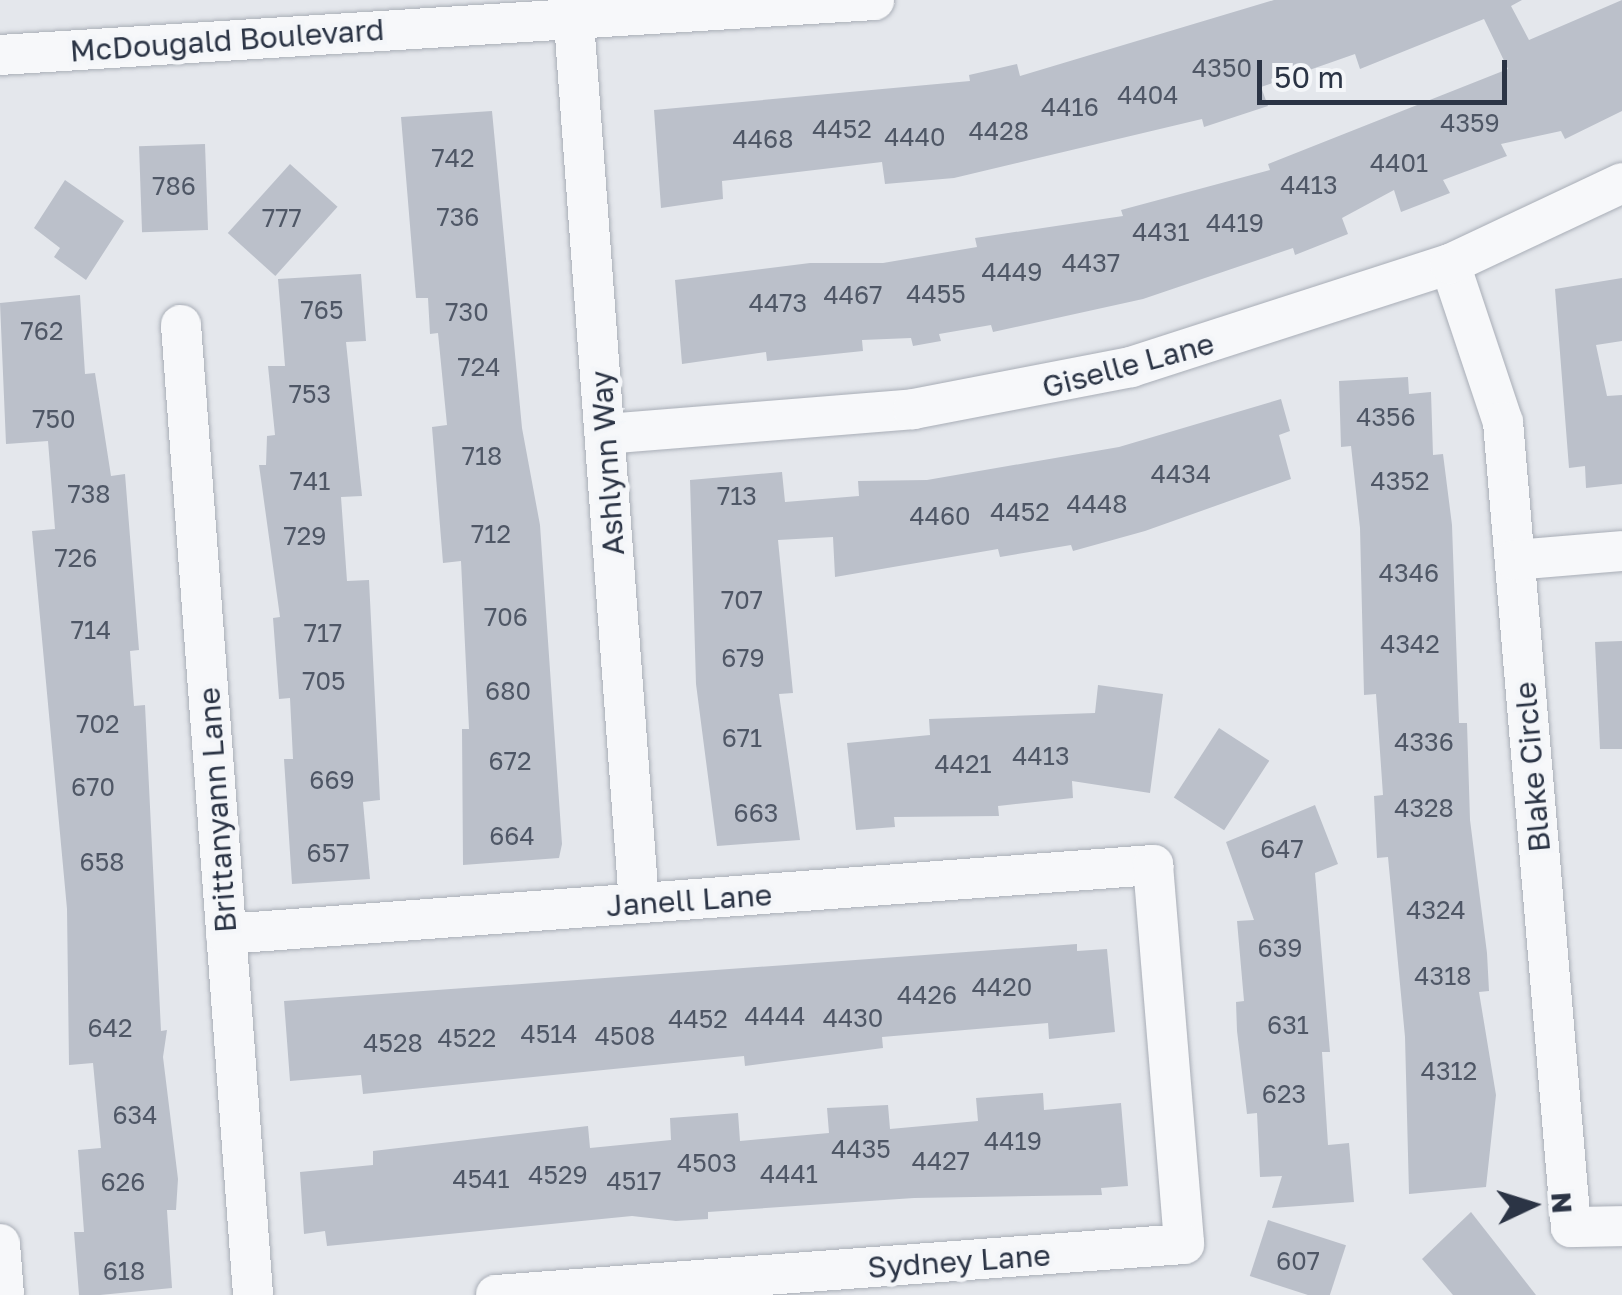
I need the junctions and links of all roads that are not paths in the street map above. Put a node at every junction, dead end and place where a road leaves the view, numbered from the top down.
1 (874, 0) edge
2 (574, 22) junction
3 (0, 55) edge
4 (1622, 182) edge
5 (1450, 264) junction
6 (181, 324) dead end
7 (605, 434) junction
8 (1622, 550) edge
9 (1515, 560) junction
10 (640, 904) junction
11 (226, 934) junction
12 (1622, 1226) edge
13 (0, 1244) edge
14 (1184, 1244) joint
15 (4, 1295) edge
16 (253, 1295) edge
17 (496, 1295) edge

1 - 2 street, McDougald Boulevard
2 - 3 street, McDougald Boulevard
2 - 7 street, Ashlynn Way
4 - 5 street, Giselle Lane
5 - 7 street, Giselle Lane
5 - 9 street, Blake Circle
6 - 11 street, Brittanyann Lane
7 - 10 street, Ashlynn Way
8 - 9 street
9 - 12 street, Blake Circle
10 - 11 street, Janell Lane
10 - 14 street, Janell Lane
11 - 16 street, Brittanyann Lane
13 - 15 street
14 - 17 street, Sydney Lane

